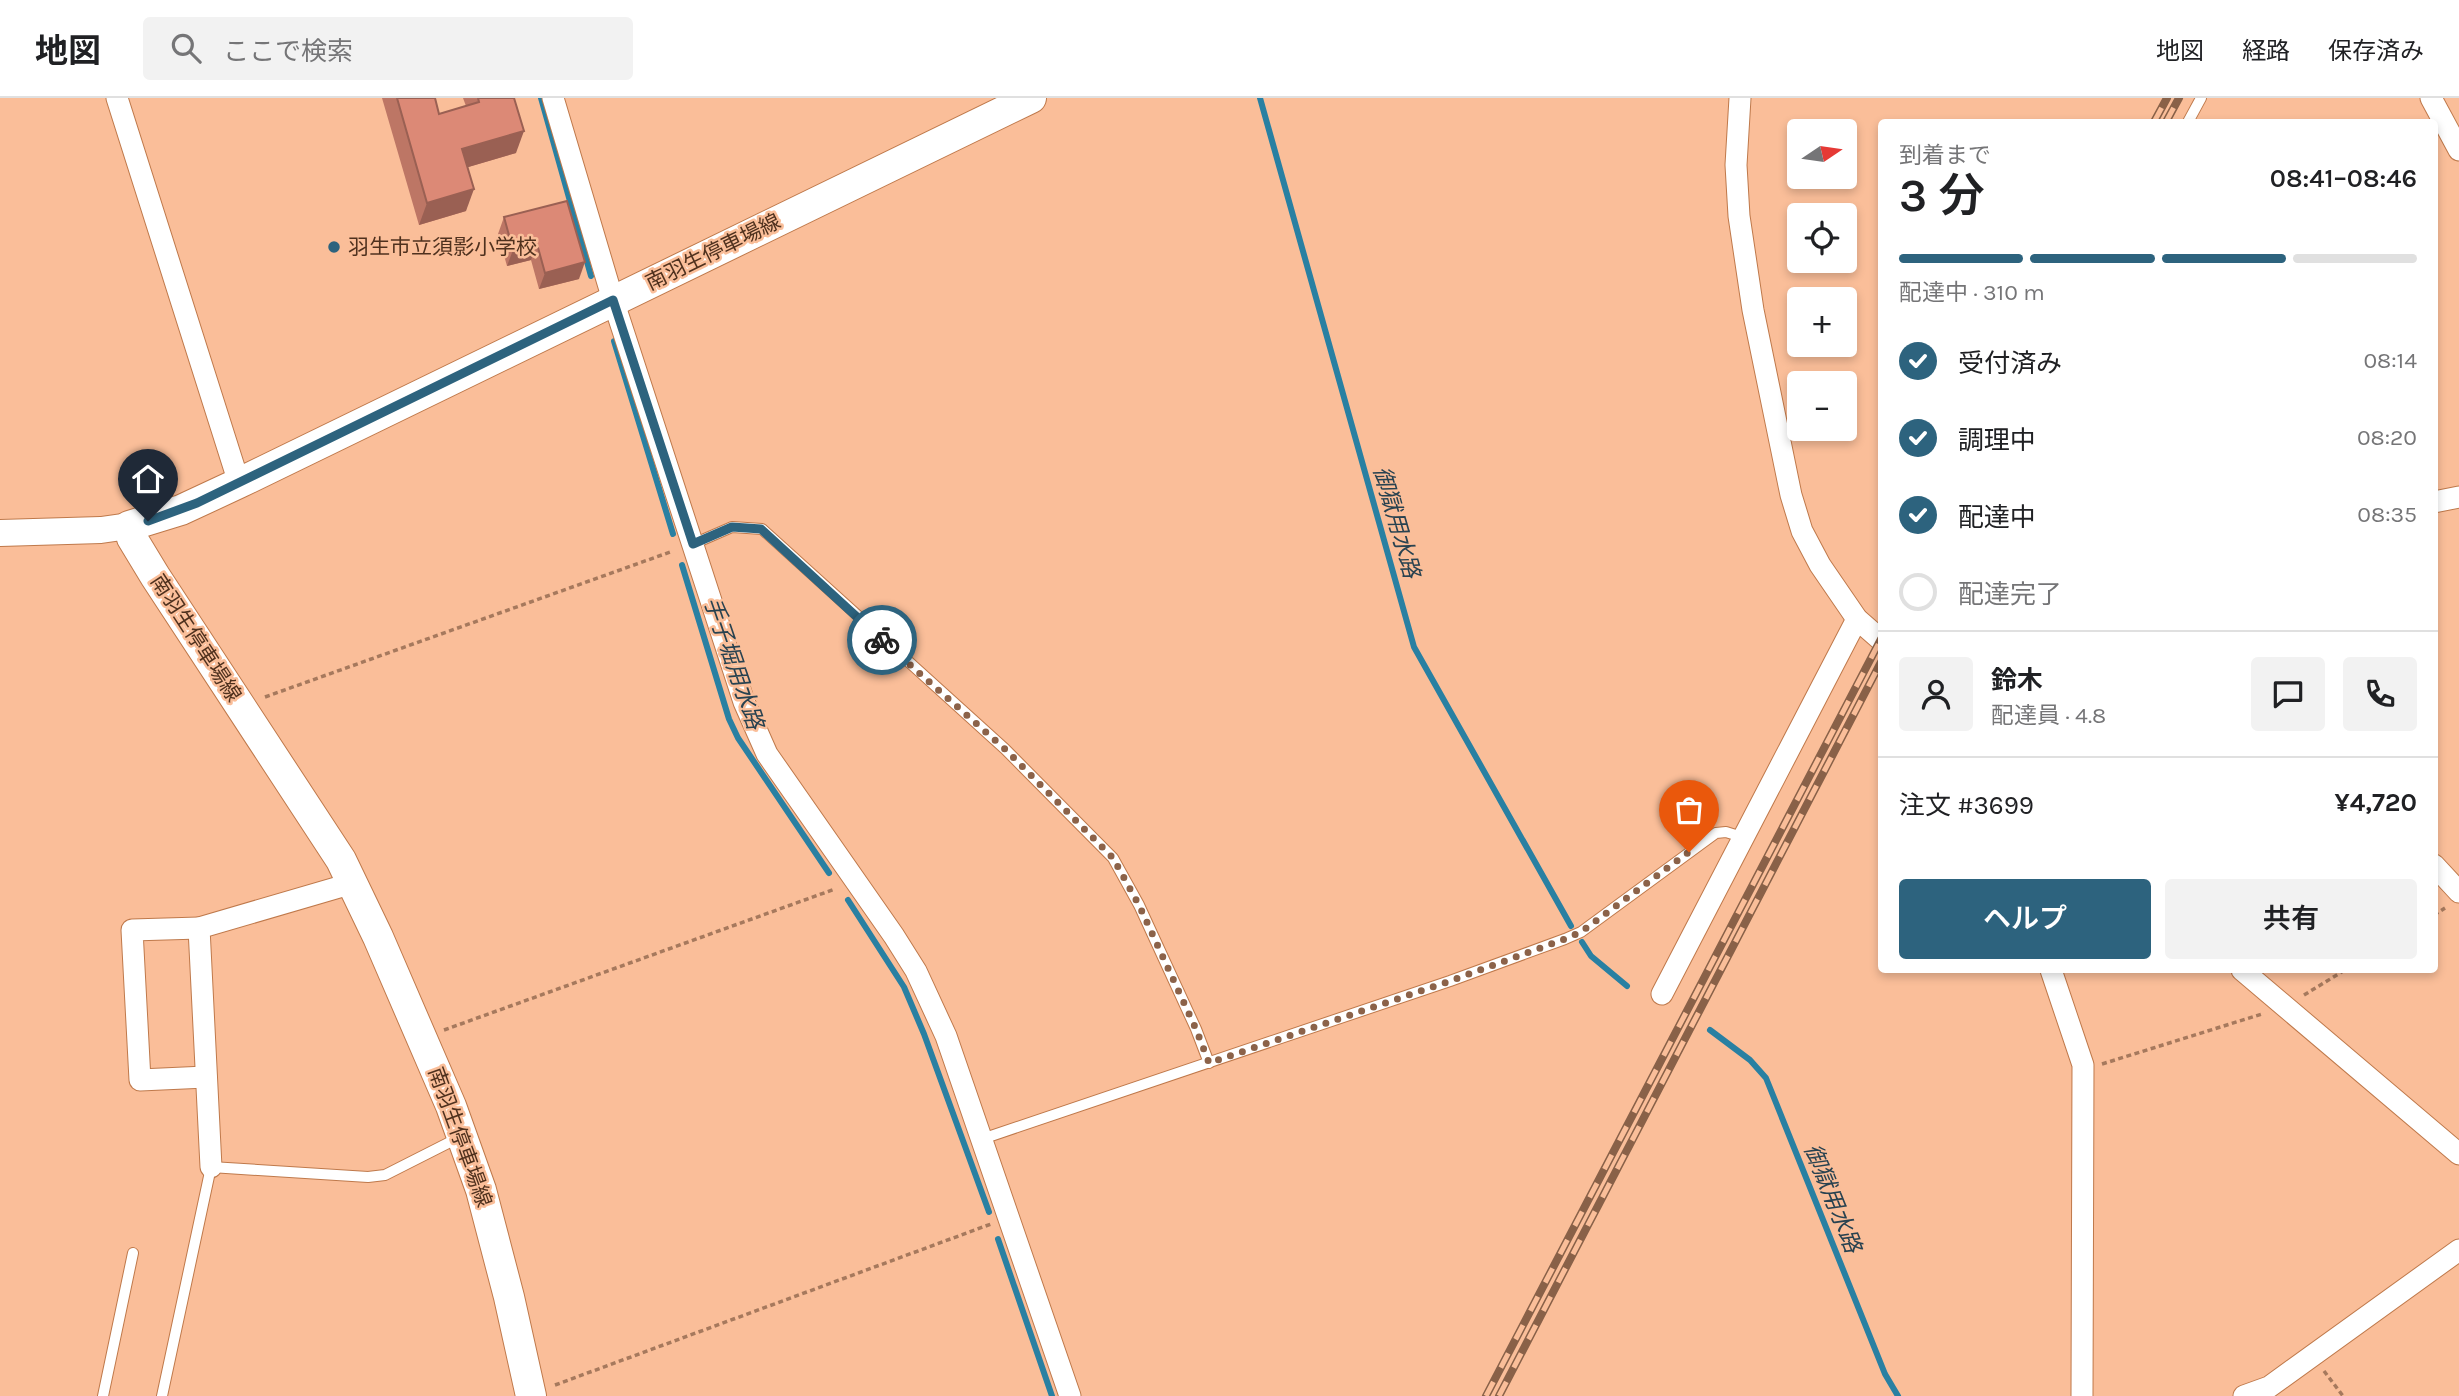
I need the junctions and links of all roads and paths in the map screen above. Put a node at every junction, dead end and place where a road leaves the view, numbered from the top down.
1 (117, 98) edge
2 (552, 98) edge
3 (1031, 98) edge
4 (1740, 98) edge
5 (2200, 98) edge
6 (2431, 98) edge
7 (2190, 119) edge
8 (2459, 150) edge
9 (613, 300) junction
10 (239, 483) junction
11 (2459, 497) edge
12 (2438, 501) edge
13 (129, 526) junction
14 (0, 533) edge
15 (693, 544) junction
16 (1857, 619) junction
17 (1878, 637) edge
18 (240, 706) junction
19 (1742, 837) junction
20 (2438, 869) edge
21 (853, 878) junction
22 (352, 883) junction
23 (2459, 892) edge
24 (199, 928) junction
25 (2052, 973) edge
26 (2245, 973) edge
27 (2340, 973) edge
28 (1662, 995) dead end
29 (2284, 1007) junction
30 (424, 1040) junction
31 (1209, 1063) junction
32 (2084, 1070) junction
33 (206, 1076) junction
34 (462, 1136) junction
35 (982, 1139) junction
36 (2459, 1154) edge
37 (211, 1167) junction
38 (1009, 1217) junction
39 (2459, 1250) edge
40 (133, 1253) dead end
41 (2312, 1355) junction
42 (103, 1396) edge
43 (162, 1396) edge
44 (531, 1396) edge
45 (1070, 1396) edge
46 (2082, 1396) edge
47 (2244, 1396) edge
48 (2343, 1396) edge

1 - 10 street
2 - 9 street
3 - 9 main road, 南羽生停車場線
4 - 16 street
5 - 7 lane
6 - 8 street
9 - 10 main road, 南羽生停車場線
9 - 15 street
10 - 13 main road, 南羽生停車場線
11 - 12 street
13 - 14 street
13 - 18 main road, 南羽生停車場線
15 - 18 path
15 - 21 street
15 - 31 lane
16 - 17 street
16 - 19 street
18 - 22 main road, 南羽生停車場線
19 - 28 street
19 - 31 lane
20 - 23 street
21 - 30 path
21 - 35 street
22 - 24 street
22 - 30 main road, 南羽生停車場線
24 - 33 street
24 - 33 street
25 - 32 street
26 - 29 street
27 - 29 path
29 - 32 path
29 - 36 street
30 - 34 main road, 南羽生停車場線
31 - 35 lane
32 - 46 street
33 - 37 street
34 - 37 lane
34 - 44 main road, 南羽生停車場線
35 - 38 street
37 - 43 lane
38 - 44 path
38 - 45 street
39 - 41 street
40 - 42 lane
41 - 47 street
41 - 48 path

